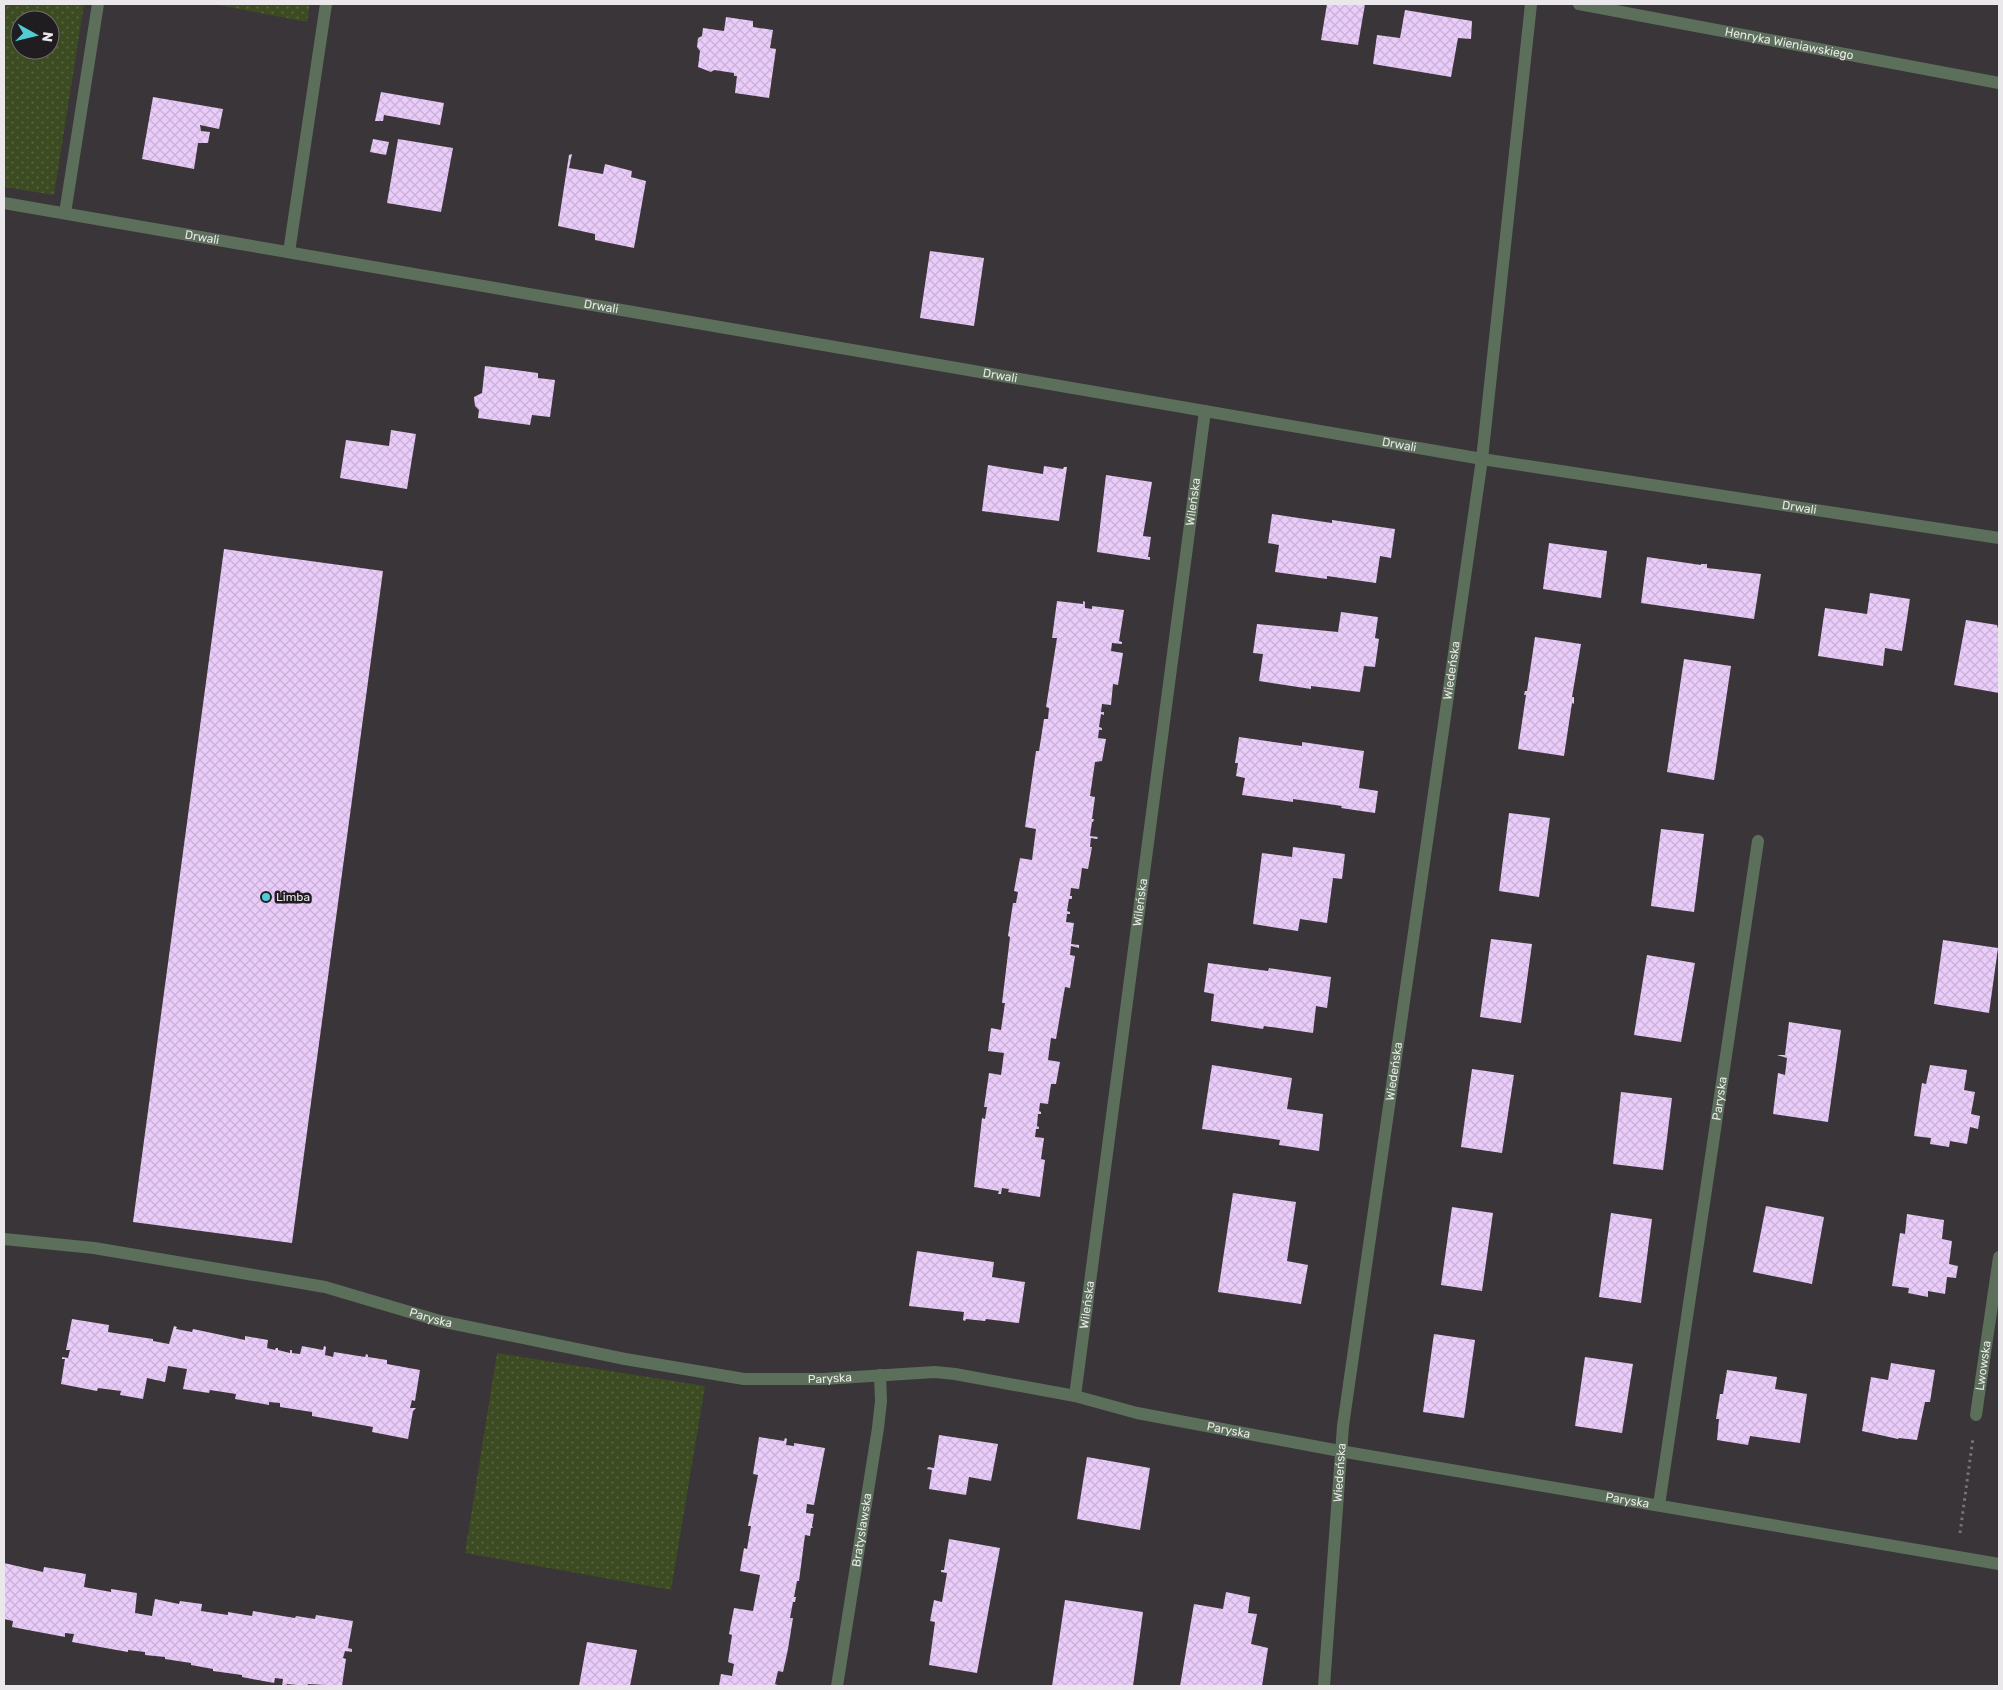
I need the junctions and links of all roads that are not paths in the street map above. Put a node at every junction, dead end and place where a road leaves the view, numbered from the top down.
1 (98, 4) edge
2 (326, 4) edge
3 (1531, 4) edge
4 (1579, 4) edge
5 (1999, 83) edge
6 (4, 203) edge
7 (65, 213) junction
8 (289, 252) junction
9 (1205, 410) junction
10 (1482, 459) junction
11 (1999, 538) edge
12 (1758, 841) dead end
13 (4, 1239) edge
14 (1999, 1257) edge
15 (880, 1375) junction
16 (1075, 1396) junction
17 (1976, 1415) road end
18 (1340, 1451) junction
19 (1658, 1505) junction
20 (1999, 1564) edge
21 (837, 1686) edge
22 (1324, 1686) edge

1 - 7 street
2 - 8 street
3 - 10 street, Wiedeńska
4 - 5 street, Henryka Wieniawskiego
6 - 7 street, Drwali
7 - 8 street, Drwali
8 - 9 street, Drwali
9 - 10 street, Drwali
9 - 16 street, Wileńska
10 - 11 street, Drwali
10 - 18 street, Wiedeńska
12 - 19 street, Paryska
13 - 15 street, Paryska
14 - 17 street, Lwowska
15 - 16 street, Paryska
15 - 21 street, Bratysławska
16 - 18 street, Paryska
18 - 19 street, Paryska
18 - 22 street, Wiedeńska
19 - 20 street, Paryska

